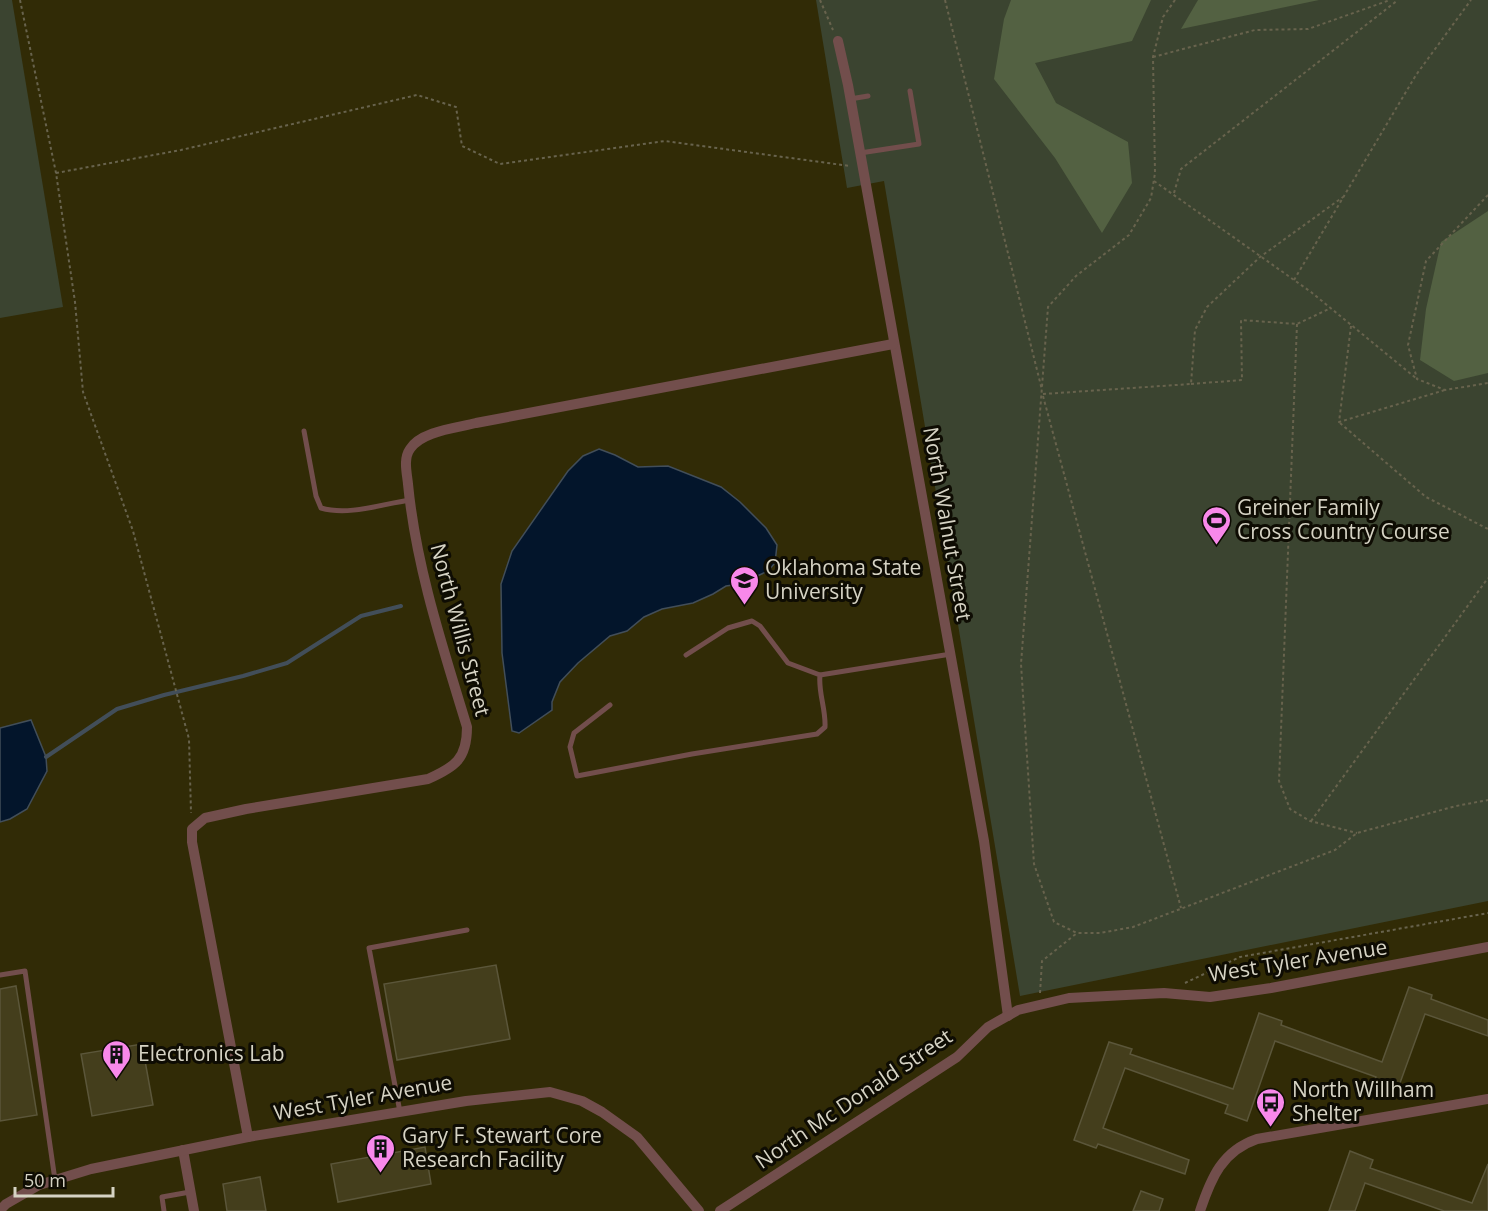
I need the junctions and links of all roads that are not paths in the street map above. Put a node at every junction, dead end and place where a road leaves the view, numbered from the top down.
1 (838, 41) road end
2 (910, 92) dead end
3 (868, 96) dead end
4 (850, 99) junction
5 (860, 153) junction
6 (893, 344) junction
7 (304, 431) dead end
8 (410, 500) junction
9 (951, 654) junction
10 (686, 655) dead end
11 (820, 675) junction
12 (610, 705) dead end
13 (467, 930) dead end
14 (1488, 947) edge
15 (0, 975) edge
16 (1008, 1016) junction
17 (1488, 1099) edge
18 (400, 1112) junction
19 (248, 1137) junction
20 (183, 1150) junction
21 (55, 1180) junction
22 (190, 1192) junction
23 (0, 1210) edge
24 (164, 1211) edge
25 (194, 1211) edge
26 (699, 1211) edge
27 (720, 1211) edge
28 (1200, 1211) edge

1 - 4 street, North Walnut Street
2 - 5 lane
3 - 4 lane
4 - 5 street, North Walnut Street
5 - 6 street, North Walnut Street
6 - 8 street, North Willis Street
6 - 9 street, North Walnut Street
7 - 8 lane
8 - 19 street, North Willis Street
9 - 11 lane
9 - 16 street, North Walnut Street
10 - 11 lane
11 - 12 lane
13 - 18 lane
14 - 16 street, West Tyler Avenue
15 - 21 lane
16 - 27 street, North Mc Donald Street
17 - 28 street
18 - 19 street, West Tyler Avenue
18 - 26 street, West Tyler Avenue
19 - 20 street, West Tyler Avenue
20 - 21 street, West Tyler Avenue
20 - 22 street
21 - 23 street, West Tyler Avenue
22 - 24 lane
22 - 25 street

